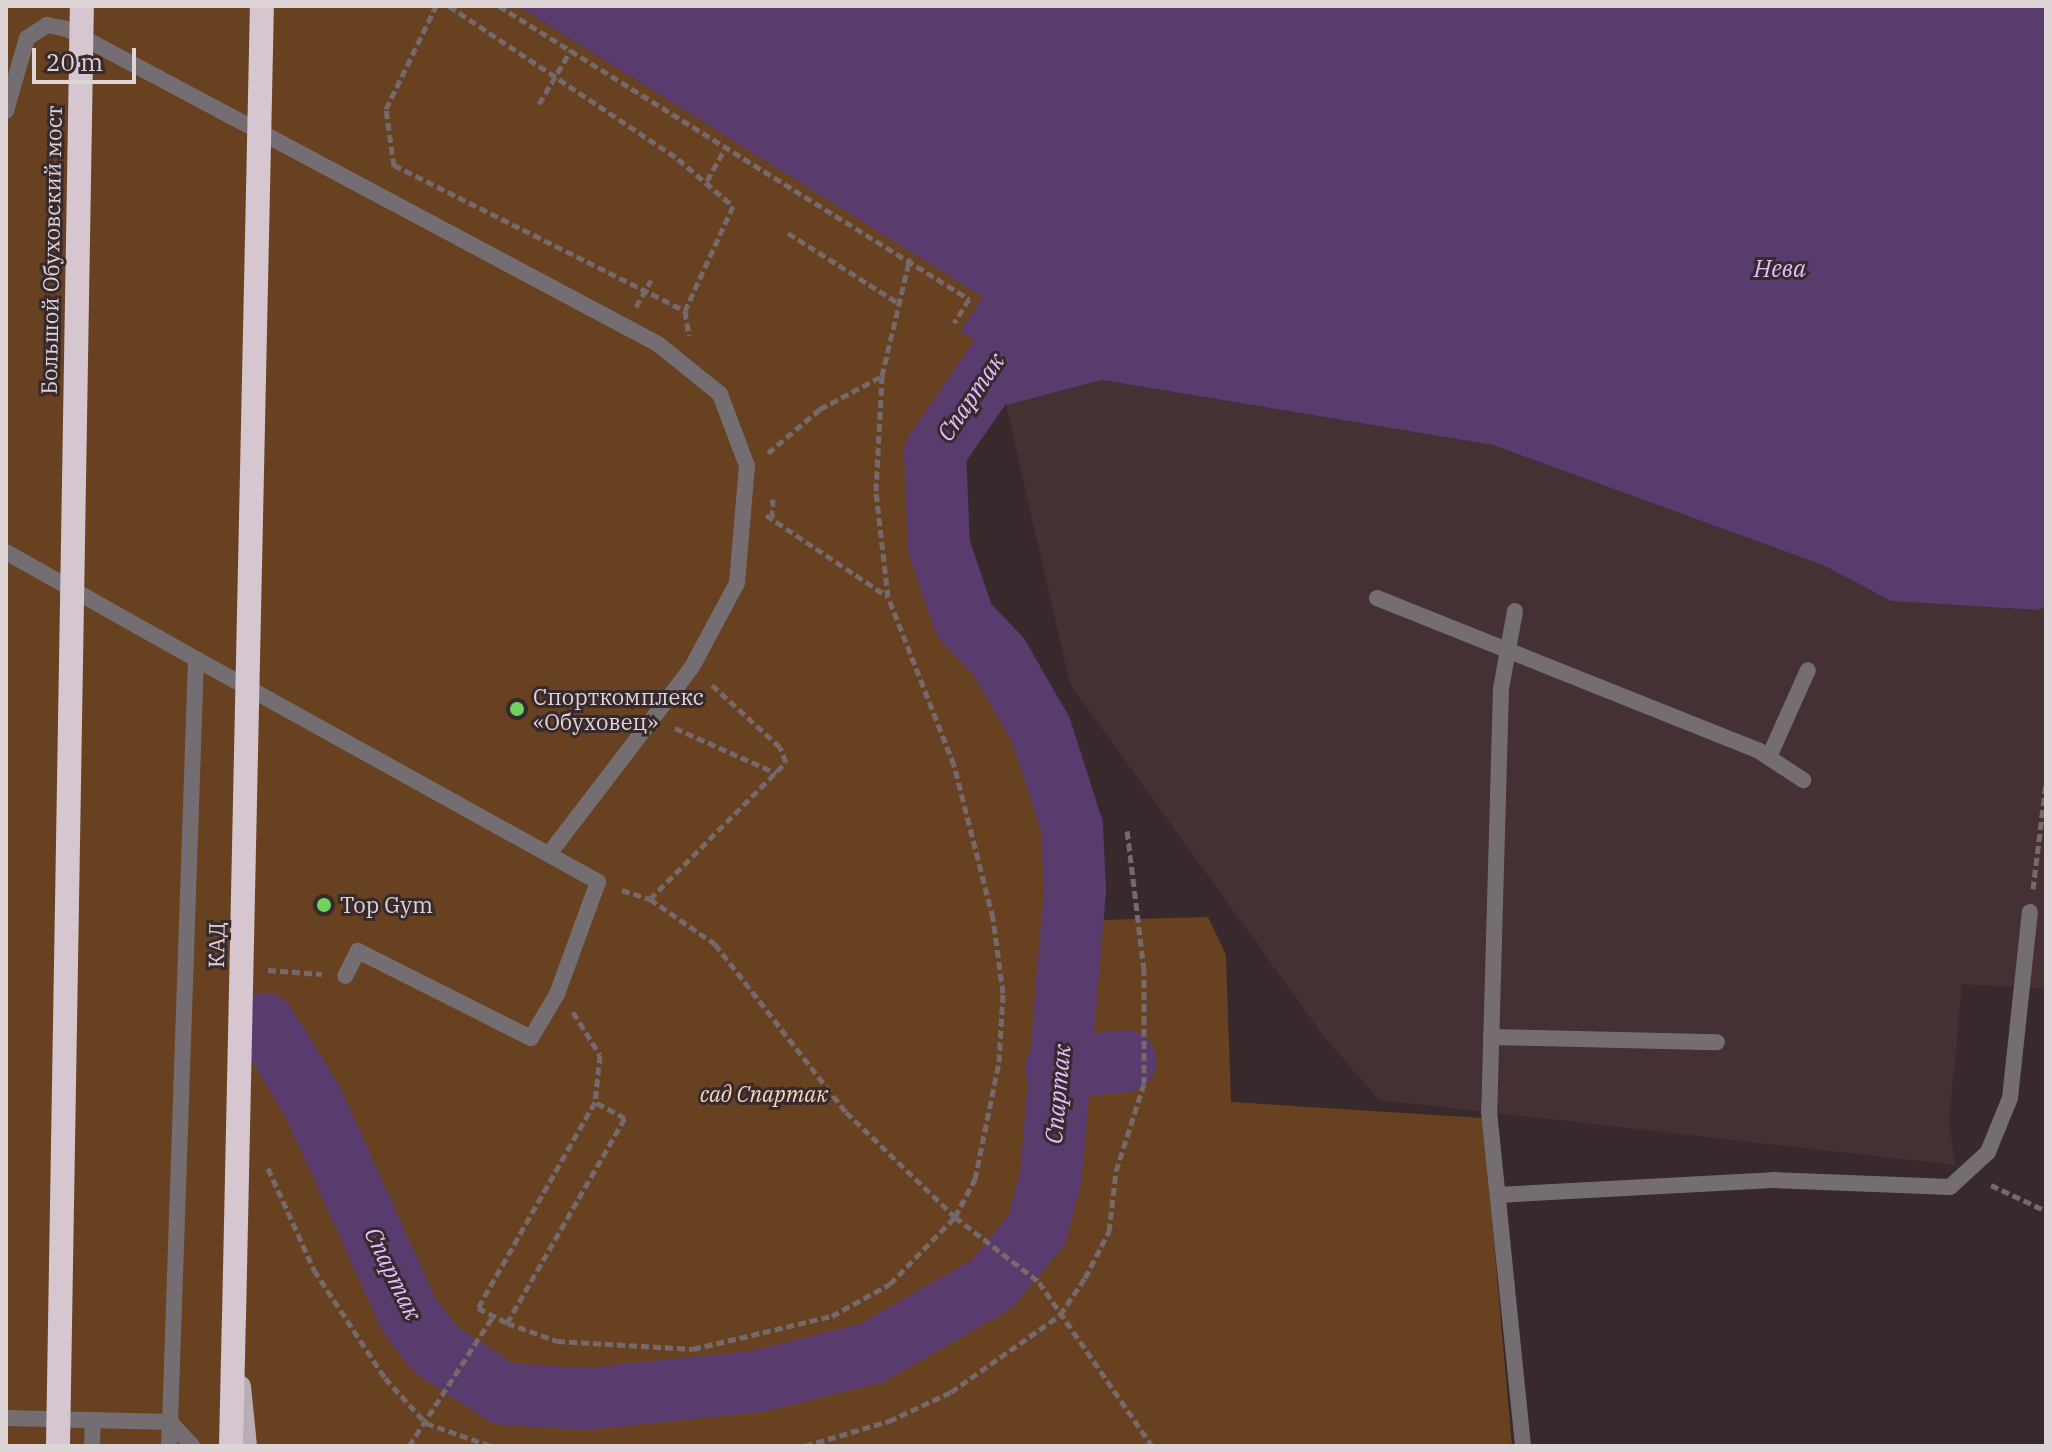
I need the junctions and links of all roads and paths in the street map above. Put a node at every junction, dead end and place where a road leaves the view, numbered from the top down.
1 (82, 6) edge
2 (262, 6) edge
3 (436, 6) edge
4 (449, 6) edge
5 (499, 6) edge
6 (571, 50) junction
7 (539, 104) dead end
8 (6, 111) edge
9 (726, 146) junction
10 (394, 165) junction
11 (707, 181) dead end
12 (377, 194) junction
13 (788, 233) dead end
14 (910, 258) junction
15 (900, 304) junction
16 (685, 311) junction
17 (954, 323) dead end
18 (693, 368) junction
19 (882, 376) junction
20 (747, 466) junction
21 (748, 506) junction
22 (6, 552) edge
23 (888, 597) junction
24 (1377, 598) dead end
25 (1515, 611) dead end
26 (1506, 650) junction
27 (196, 659) junction
28 (692, 667) junction
29 (1808, 670) dead end
30 (650, 717) junction
31 (1769, 757) junction
32 (776, 773) junction
33 (1803, 780) dead end
34 (2046, 783) edge
35 (1127, 830) dead end
36 (549, 854) junction
37 (598, 882) junction
38 (650, 899) junction
39 (2030, 912) joint
40 (345, 976) joint
41 (255, 980) dead end
42 (557, 994) junction
43 (1491, 1037) junction
44 (1717, 1042) dead end
45 (595, 1102) junction
46 (264, 1158) dead end
47 (1950, 1187) junction
48 (1498, 1195) junction
49 (2046, 1211) edge
50 (955, 1217) junction
51 (1060, 1315) junction
52 (493, 1316) junction
53 (234, 1317) junction
54 (507, 1323) junction
55 (6, 1418) edge
56 (93, 1420) junction
57 (170, 1422) junction
58 (426, 1423) junction
59 (58, 1446) edge
60 (92, 1446) edge
61 (169, 1446) edge
62 (192, 1446) edge
63 (231, 1446) edge
64 (247, 1446) edge
65 (409, 1446) edge
66 (491, 1446) edge
67 (805, 1446) edge
68 (1152, 1446) edge
69 (1523, 1446) edge

1 - 59 highway, Большой Обуховский мост, bridge
2 - 53 highway, КАД, bridge
3 - 10 path
4 - 16 path
5 - 6 path
6 - 7 path
6 - 9 path
8 - 12 lane
9 - 11 path
9 - 14 path
10 - 12 path
10 - 16 path
12 - 18 lane
13 - 15 path
14 - 15 path
14 - 17 path
15 - 19 path
16 - 18 path
18 - 20 lane
19 - 20 path
19 - 23 path
20 - 21 lane
21 - 23 path
21 - 28 lane
22 - 27 lane
23 - 50 path
24 - 26 lane
25 - 26 lane
26 - 31 lane
26 - 43 lane
27 - 36 lane
27 - 57 lane
28 - 30 lane
28 - 32 path
29 - 31 lane
30 - 32 path
30 - 36 lane
31 - 33 lane
32 - 38 path
34 - 39 path
35 - 51 path
36 - 37 lane
37 - 38 path
37 - 42 lane
38 - 50 path
39 - 47 lane
40 - 41 path
40 - 42 lane
42 - 45 path
43 - 44 lane
43 - 48 lane
45 - 52 path
45 - 54 path
46 - 58 path
47 - 48 lane
47 - 49 path
48 - 69 lane
50 - 51 path
50 - 54 path
51 - 67 path
51 - 68 path
52 - 54 path
52 - 58 path
53 - 63 highway, КАД
53 - 64 main road
55 - 56 lane
56 - 57 lane
56 - 60 lane
57 - 61 lane
57 - 62 lane
58 - 65 path
58 - 66 path

